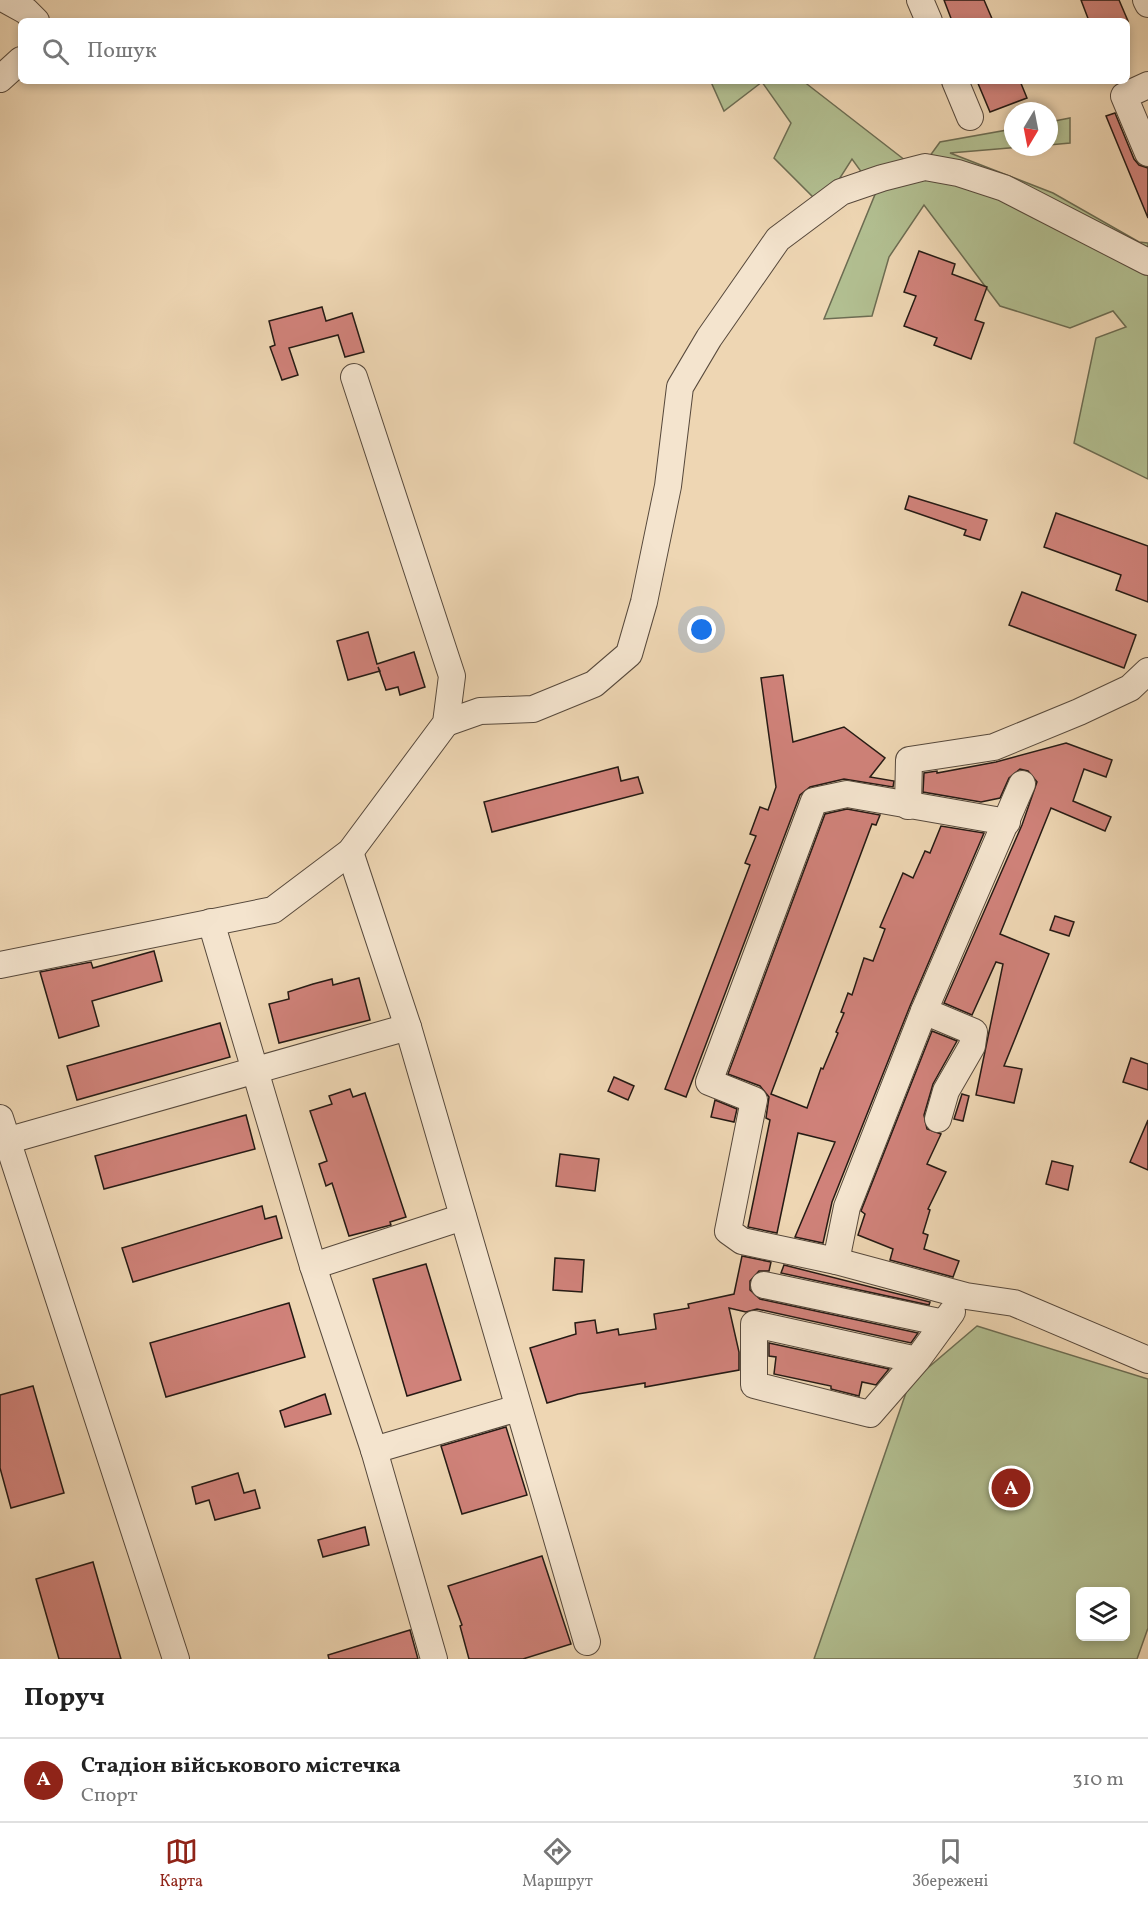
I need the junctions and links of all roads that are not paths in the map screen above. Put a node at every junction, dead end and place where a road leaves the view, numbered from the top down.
1 (920, 0) edge
2 (928, 18) edge
3 (18, 63) edge
4 (0, 79) edge
5 (956, 84) edge
6 (1148, 85) edge
7 (970, 117) dead end
8 (1148, 153) edge
9 (1148, 262) edge
10 (354, 377) dead end
11 (1148, 670) edge
12 (446, 723) junction
13 (1022, 784) dead end
14 (908, 806) junction
15 (1007, 822) junction
16 (350, 852) junction
17 (211, 922) junction
18 (0, 964) edge
19 (924, 1011) junction
20 (408, 1027) junction
21 (255, 1071) junction
22 (938, 1119) dead end
23 (3, 1130) edge
24 (463, 1217) junction
25 (836, 1261) junction
26 (313, 1266) junction
27 (764, 1285) dead end
28 (966, 1296) junction
29 (944, 1323) junction
30 (917, 1360) junction
31 (1148, 1360) edge
32 (518, 1408) junction
33 (374, 1450) junction
34 (587, 1642) dead end
35 (176, 1659) edge
36 (434, 1659) edge

1 - 2 street
3 - 4 street
5 - 7 street
6 - 8 street
9 - 12 street
10 - 12 street
11 - 14 street
12 - 16 street
13 - 15 street
14 - 15 street
14 - 25 street
15 - 19 street
16 - 17 street
16 - 20 street
17 - 18 street
17 - 21 street
19 - 22 street
19 - 25 street
20 - 21 street
20 - 24 street
21 - 23 street
21 - 26 street
23 - 35 street
24 - 26 street
24 - 32 street
25 - 28 street
26 - 33 street
27 - 29 street
28 - 29 street
28 - 31 street
29 - 30 street
30 - 30 street
32 - 33 street
32 - 34 street
33 - 36 street

